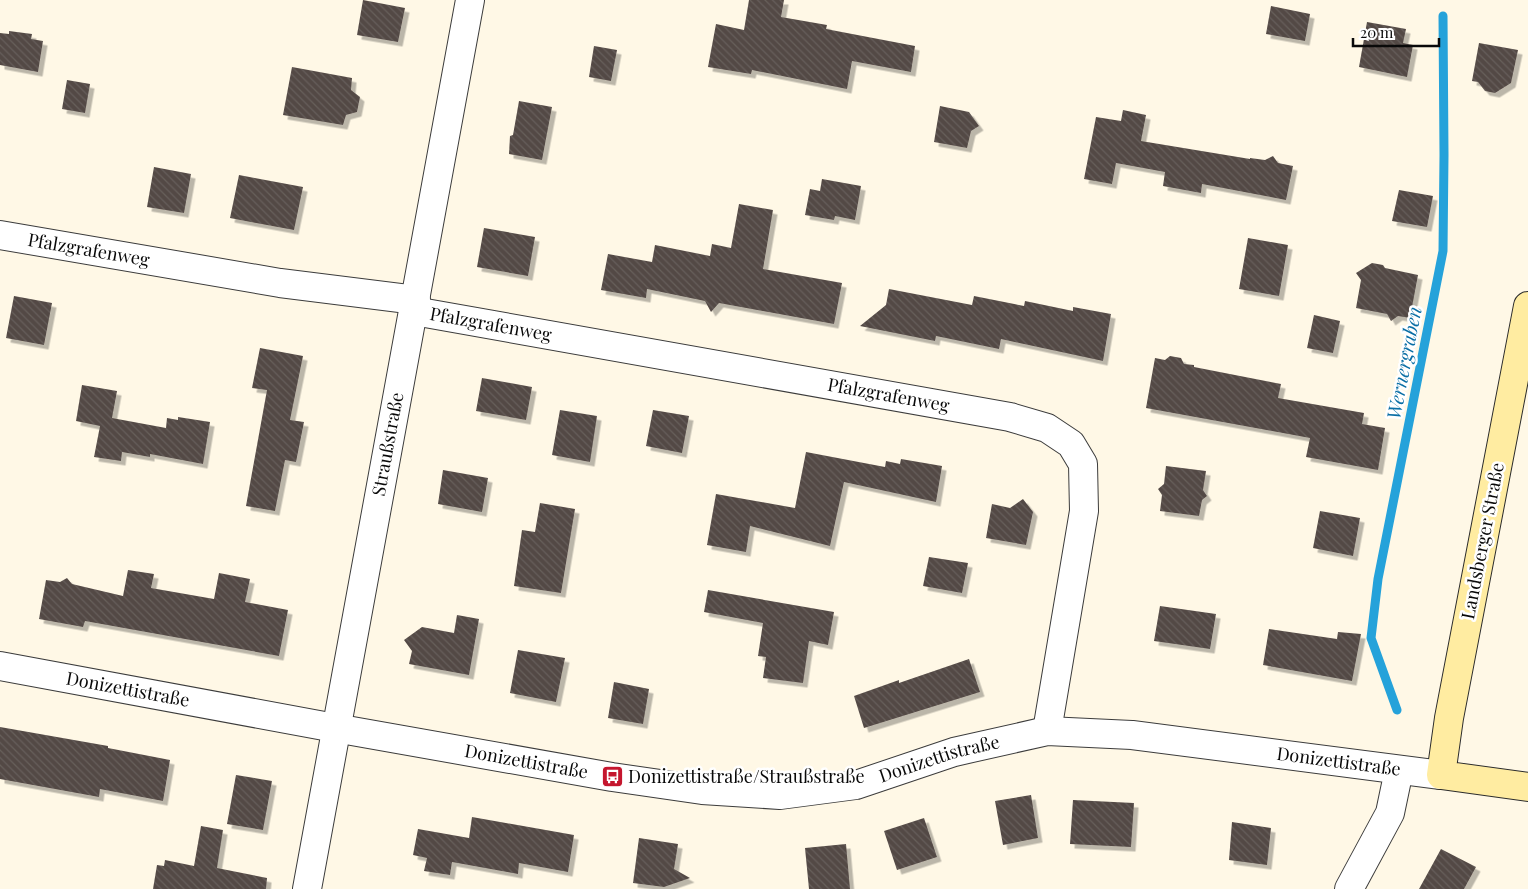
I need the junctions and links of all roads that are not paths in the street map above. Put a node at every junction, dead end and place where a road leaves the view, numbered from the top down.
1 (470, 0) edge
2 (0, 235) edge
3 (415, 306) junction
4 (1528, 306) edge
5 (0, 666) edge
6 (336, 728) junction
7 (1048, 731) junction
8 (1399, 770) junction
9 (1441, 775) junction
10 (1528, 787) edge
11 (307, 889) edge
12 (1348, 889) edge

1 - 3 street, Straußstraße
2 - 3 street, Pfalzgrafenweg
3 - 6 street, Straußstraße
3 - 7 street, Pfalzgrafenweg
4 - 9 street, Landsberger Straße
5 - 6 street, Donizettistraße
6 - 7 street, Donizettistraße
6 - 11 street, Straußstraße
7 - 8 street, Donizettistraße
8 - 9 street, Donizettistraße
8 - 12 street
9 - 10 street, Donizettistraße

